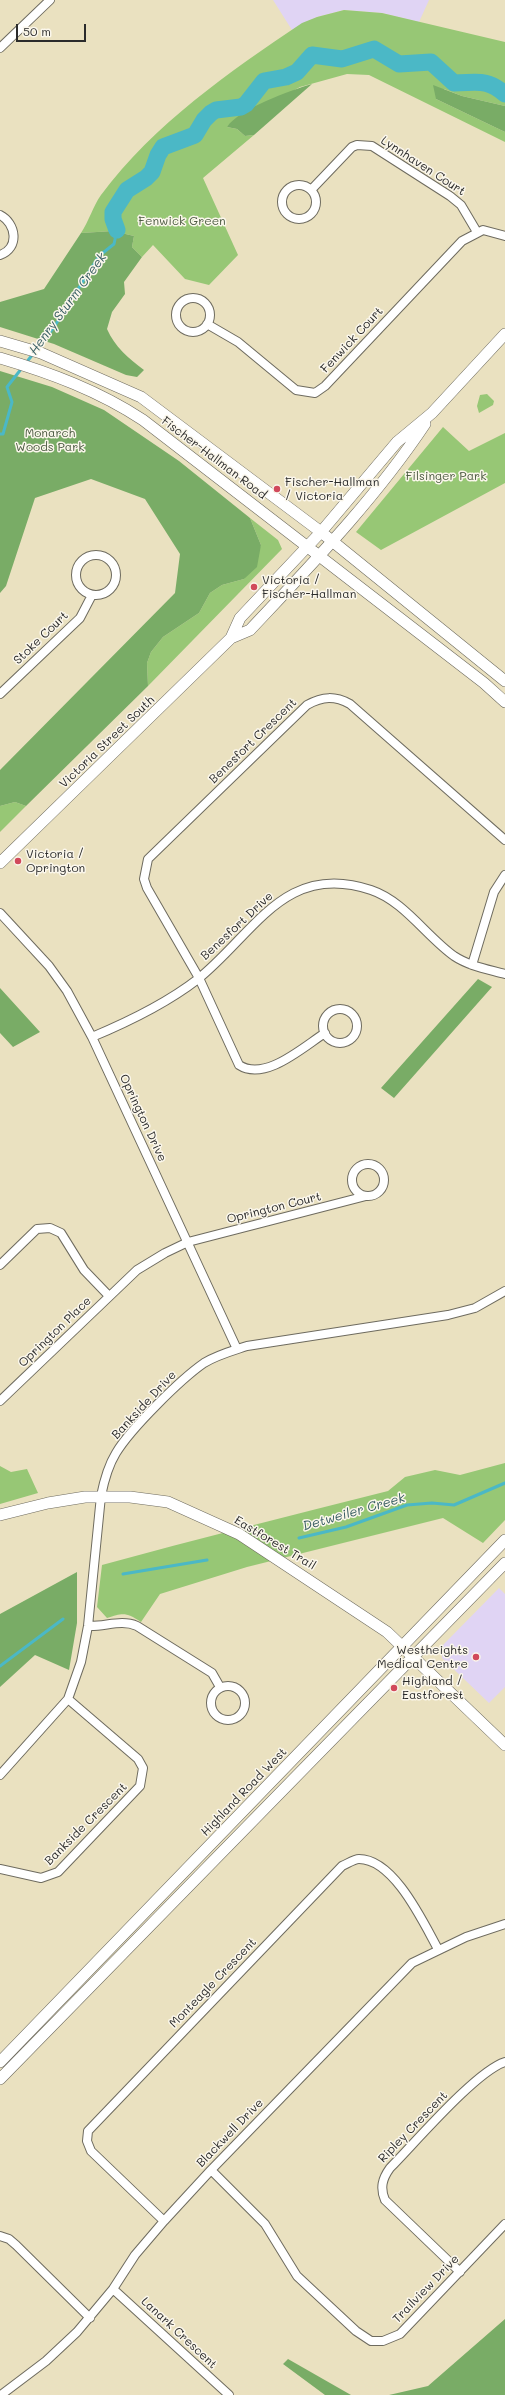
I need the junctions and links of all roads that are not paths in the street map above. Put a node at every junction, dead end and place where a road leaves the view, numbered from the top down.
1 (50, 0) edge
2 (0, 48) edge
3 (311, 190) junction
4 (0, 215) edge
5 (477, 232) junction
6 (505, 236) edge
7 (0, 255) edge
8 (207, 324) junction
9 (505, 334) edge
10 (2, 341) edge
11 (0, 358) edge
12 (432, 414) junction
13 (321, 532) junction
14 (334, 542) junction
15 (308, 546) junction
16 (320, 556) junction
17 (92, 595) junction
18 (231, 638) junction
19 (505, 681) edge
20 (0, 694) edge
21 (505, 702) edge
22 (505, 840) edge
23 (0, 863) edge
24 (505, 875) edge
25 (0, 913) edge
26 (472, 965) junction
27 (505, 974) edge
28 (198, 978) junction
29 (325, 1033) junction
30 (92, 1037) junction
31 (366, 1196) junction
32 (188, 1242) junction
33 (0, 1266) edge
34 (505, 1291) edge
35 (108, 1296) junction
36 (237, 1349) junction
37 (0, 1401) edge
38 (101, 1496) junction
39 (0, 1515) edge
40 (505, 1540) edge
41 (505, 1563) edge
42 (88, 1626) junction
43 (402, 1646) junction
44 (414, 1657) junction
45 (220, 1687) junction
46 (68, 1699) junction
47 (505, 1745) edge
48 (0, 1775) edge
49 (0, 1869) edge
50 (505, 1924) edge
51 (438, 1949) junction
52 (0, 2062) edge
53 (505, 2062) edge
54 (0, 2079) edge
55 (211, 2170) junction
56 (164, 2221) junction
57 (505, 2224) edge
58 (0, 2236) edge
59 (460, 2272) junction
60 (112, 2289) junction
61 (90, 2318) junction
62 (1, 2395) edge
63 (229, 2395) edge

1 - 2 street
3 - 3 street
3 - 5 street, Lynnhaven Court
4 - 7 street
5 - 6 street
5 - 8 street, Fenwick Court
8 - 8 street
9 - 12 main road, Victoria Street South
10 - 13 main road
11 - 15 main road, Fischer-Hallman Road
12 - 13 main road, Victoria Street South
12 - 14 main road, Victoria Street South
13 - 14 main road
13 - 15 main road, Victoria Street South
14 - 16 main road, Victoria Street South
14 - 19 main road
15 - 16 main road, Fischer-Hallman Road
15 - 18 main road, Victoria Street South
16 - 18 main road, Victoria Street South
16 - 21 main road, Fischer-Hallman Road
17 - 17 street
17 - 20 street, Stoke Court
18 - 23 main road, Victoria Street South
22 - 28 street, Benesfort Crescent
24 - 26 street
25 - 30 street, Oprington Drive
26 - 27 street, Benesfort Drive
26 - 28 street, Benesfort Drive
28 - 29 street, Benesfort Crescent
28 - 30 street, Benesfort Drive
29 - 29 street
30 - 32 street, Oprington Drive
31 - 31 street, Oprington Court
31 - 32 street, Oprington Court
32 - 35 street, Oprington Place
32 - 36 street, Oprington Drive
33 - 35 street, Oprington Place
34 - 36 street, Bankside Drive
35 - 37 street, Oprington Place
36 - 38 street, Bankside Drive
38 - 39 main road, Eastforest Trail
38 - 42 street, Bankside Drive
38 - 43 main road, Eastforest Trail
40 - 43 main road, Highland Road West
41 - 44 main road, Highland Road West
42 - 45 street
42 - 46 street, Bankside Drive
43 - 44 main road, Eastforest Trail
43 - 52 main road, Highland Road West
44 - 47 main road, Eastforest Trail
44 - 54 main road, Highland Road West
45 - 45 street
46 - 48 street, Bankside Drive
46 - 49 street, Bankside Crescent
50 - 51 street, Blackwell Drive
51 - 55 street, Blackwell Drive
51 - 56 street, Monteagle Crescent
53 - 59 street, Ripley Crescent
55 - 56 street, Blackwell Drive
55 - 59 street, Trailview Drive
56 - 60 street, Blackwell Drive
57 - 59 street, Trailview Drive
58 - 61 street
60 - 61 street, Blackwell Drive
60 - 63 street, Lanark Crescent
61 - 62 street, Blackwell Drive

